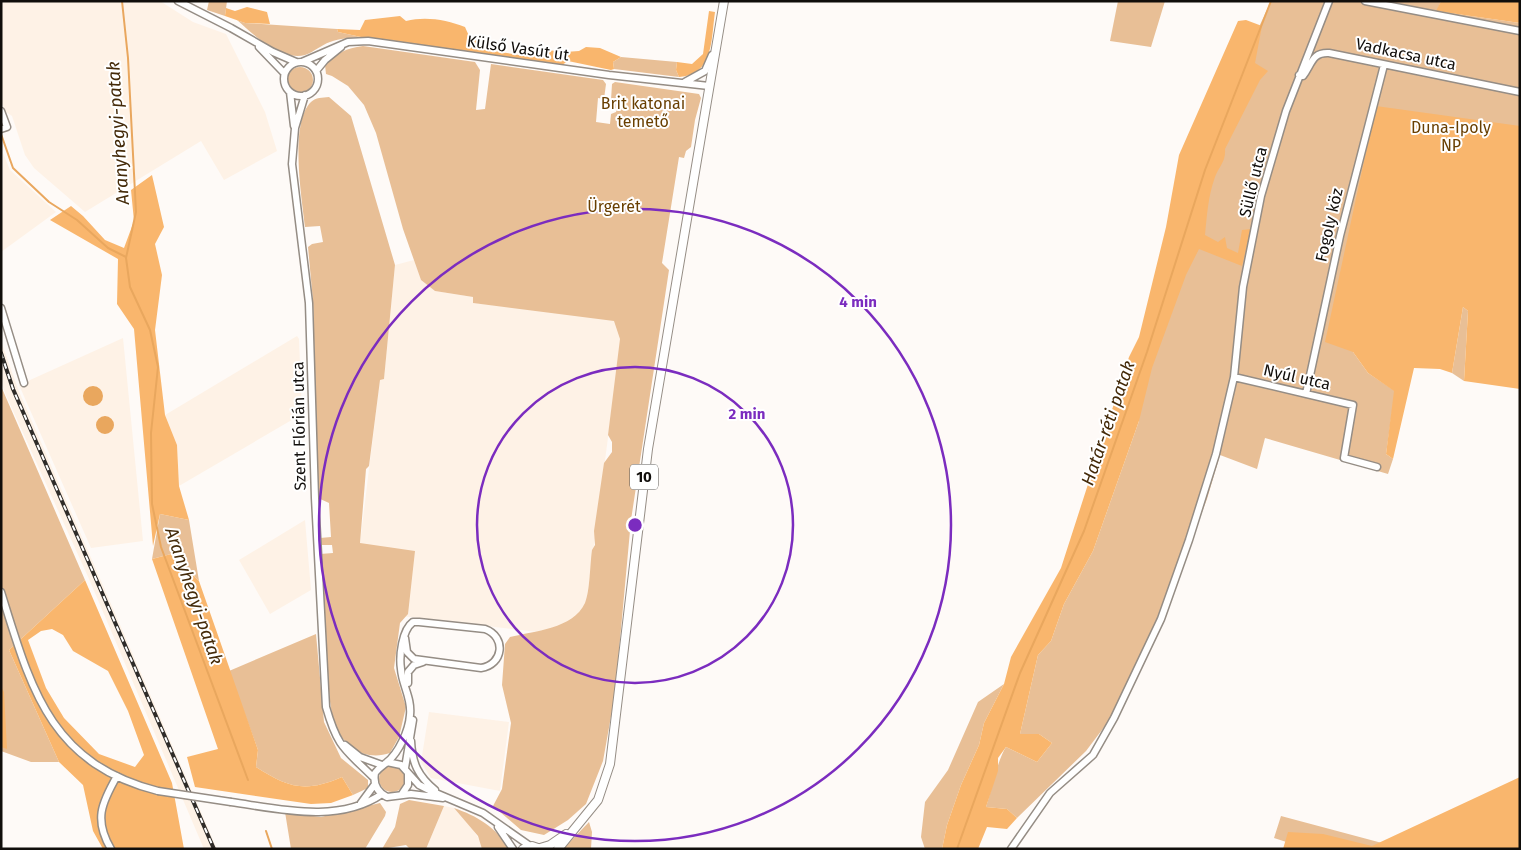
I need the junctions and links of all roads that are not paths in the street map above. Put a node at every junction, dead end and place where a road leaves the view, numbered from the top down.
1 (178, 1) edge
2 (724, 1) edge
3 (1330, 1) edge
4 (1365, 1) edge
5 (1520, 31) edge
6 (254, 42) junction
7 (348, 42) junction
8 (717, 42) junction
9 (299, 62) junction
10 (1384, 65) junction
11 (316, 71) junction
12 (284, 73) junction
13 (1299, 75) junction
14 (684, 82) junction
15 (710, 86) junction
16 (290, 92) junction
17 (1520, 92) edge
18 (306, 95) junction
19 (1, 111) edge
20 (4, 128) edge
21 (295, 128) junction
22 (1, 308) edge
23 (1234, 377) junction
24 (24, 383) dead end
25 (1306, 394) junction
26 (1377, 467) dead end
27 (1, 592) edge
28 (405, 638) junction
29 (424, 662) junction
30 (330, 723) junction
31 (411, 730) junction
32 (384, 764) junction
33 (407, 771) junction
34 (117, 776) junction
35 (374, 781) junction
36 (382, 794) junction
37 (402, 794) junction
38 (443, 798) junction
39 (360, 803) junction
40 (492, 820) junction
41 (578, 826) junction
42 (526, 848) edge
43 (540, 848) edge
44 (111, 849) edge
45 (513, 849) edge
46 (558, 849) edge
47 (1011, 849) edge

1 - 6 street
2 - 8 main road, 10
3 - 13 street, Süllő utca
4 - 5 street
6 - 9 street
6 - 12 street
7 - 9 street, Külső Vasút út
7 - 11 street
7 - 14 street, Külső Vasút út
8 - 14 street
8 - 15 main road, 10
9 - 11 street
9 - 12 street
10 - 13 street, Vadkacsa utca
10 - 17 street, Vadkacsa utca
10 - 25 street, Fogoly köz
11 - 18 street
12 - 16 street
13 - 23 street, Süllő utca
14 - 15 street, Külső Vasút út
15 - 41 main road, 10
16 - 18 street
16 - 21 street, Szent Flórián utca
18 - 21 street, Szent Flórián utca
19 - 20 street
21 - 30 street, Szent Flórián utca
22 - 24 street
23 - 25 street, Nyúl utca
23 - 47 street, Süllő utca
25 - 26 street, Nyúl utca
27 - 34 street
28 - 29 street
28 - 29 street
28 - 32 street
29 - 31 street
30 - 32 street, Szent Flórián utca
30 - 35 street, Szent Flórián utca
31 - 33 street
31 - 38 street
32 - 33 street
32 - 35 street
33 - 37 street
33 - 38 street
34 - 39 street, bridge
34 - 44 street
35 - 36 street
35 - 39 street
36 - 37 street
36 - 39 street
37 - 38 street
38 - 40 street
40 - 42 street
40 - 45 street
41 - 43 main road, 10
41 - 46 main road, 10
42 - 43 main road, 10

